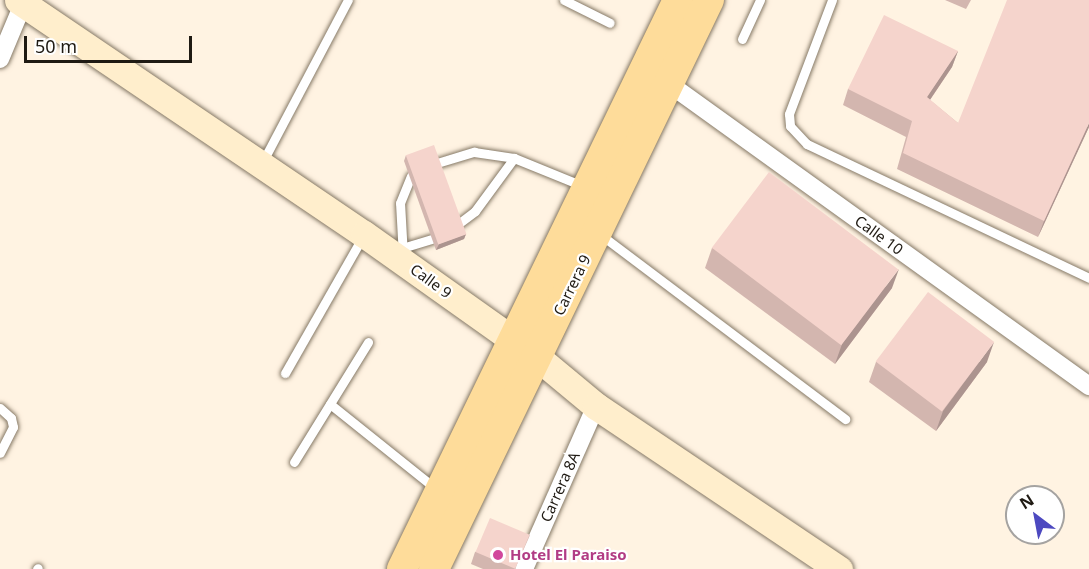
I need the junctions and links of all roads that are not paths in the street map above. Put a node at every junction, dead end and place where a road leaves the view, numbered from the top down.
1 (348, 0) edge
2 (564, 0) edge
3 (678, 0) edge
4 (709, 0) edge
5 (760, 0) edge
6 (832, 0) edge
7 (21, 2) edge
8 (610, 23) dead end
9 (742, 39) dead end
10 (0, 59) edge
11 (669, 83) junction
12 (514, 158) junction
13 (262, 163) junction
14 (436, 163) edge
15 (411, 177) edge
16 (587, 188) junction
17 (458, 224) edge
18 (597, 232) junction
19 (364, 234) junction
20 (432, 238) edge
21 (403, 255) junction
22 (1089, 278) edge
23 (368, 342) dead end
24 (526, 348) junction
25 (285, 373) dead end
26 (1089, 386) edge
27 (330, 404) junction
28 (596, 406) junction
29 (0, 408) edge
30 (845, 419) dead end
31 (0, 453) edge
32 (294, 462) dead end
33 (440, 492) junction
34 (402, 569) edge
35 (434, 569) edge
36 (524, 569) edge
37 (839, 569) edge

1 - 13 lane
2 - 8 lane
3 - 16 main road, Carrera 9
4 - 11 main road, Carrera 9
5 - 9 lane
6 - 22 lane
7 - 10 street
7 - 13 main road, Calle 9
11 - 18 main road, Carrera 9
11 - 26 street, Calle 10
12 - 14 lane
12 - 16 lane
12 - 17 lane
13 - 19 main road, Calle 9
15 - 21 lane
16 - 24 main road, Carrera 9
18 - 24 main road, Carrera 9
18 - 30 lane
19 - 21 main road, Calle 9
19 - 25 lane
20 - 21 lane
21 - 24 main road, Calle 9
23 - 27 lane
24 - 28 main road, Calle 9
24 - 33 main road, Carrera 9
24 - 35 main road, Carrera 9
27 - 32 lane
27 - 33 lane
28 - 36 street, Carrera 8A
28 - 37 main road, Calle 9
29 - 31 lane
33 - 34 main road, Carrera 9

